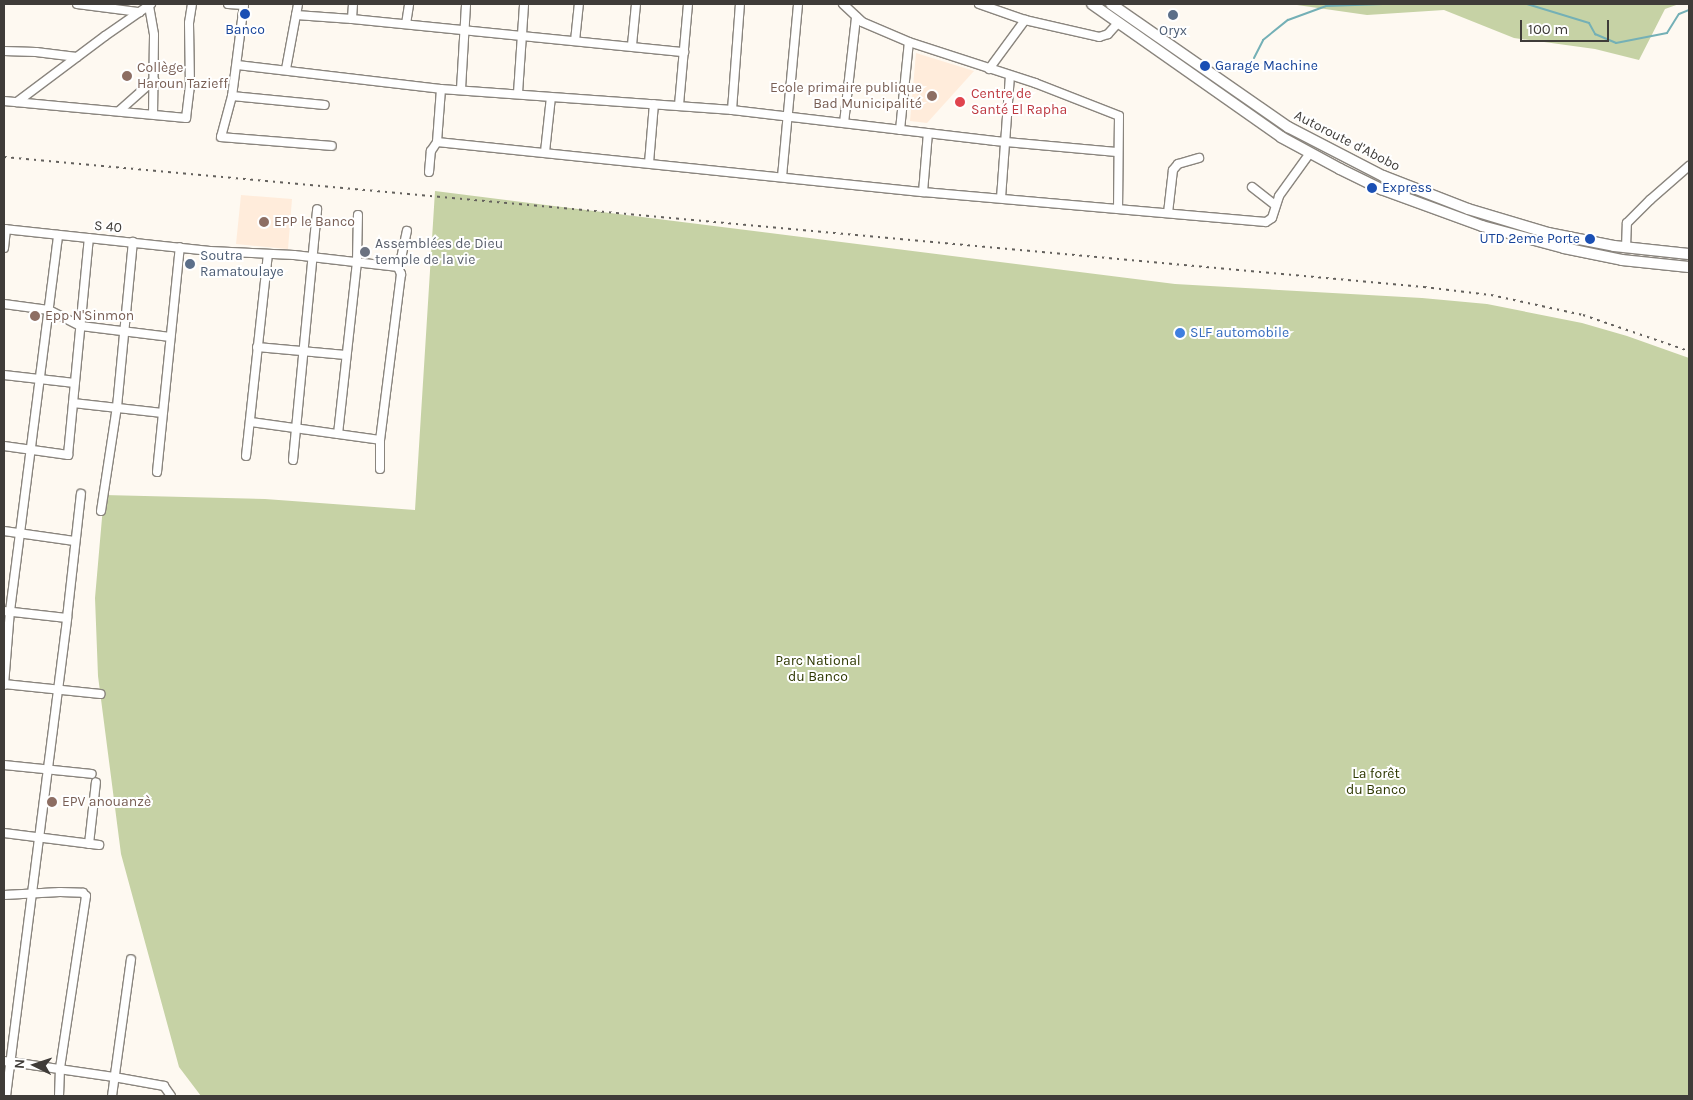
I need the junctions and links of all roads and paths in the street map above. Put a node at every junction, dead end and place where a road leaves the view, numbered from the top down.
1 (77, 4) edge
2 (192, 4) edge
3 (228, 4) edge
4 (244, 4) edge
5 (298, 4) edge
6 (353, 4) edge
7 (409, 4) edge
8 (466, 4) edge
9 (524, 4) edge
10 (579, 4) edge
11 (636, 4) edge
12 (688, 4) edge
13 (740, 4) edge
14 (798, 4) edge
15 (843, 4) edge
16 (979, 4) edge
17 (1092, 4) edge
18 (1111, 4) edge
19 (150, 5) edge
20 (139, 12) junction
21 (296, 15) junction
22 (856, 18) junction
23 (352, 19) junction
24 (1025, 20) junction
25 (1118, 23) junction
26 (406, 24) junction
27 (464, 30) junction
28 (522, 36) junction
29 (575, 41) junction
30 (909, 42) junction
31 (632, 45) junction
32 (4, 51) edge
33 (684, 52) junction
34 (77, 57) junction
35 (237, 65) junction
36 (286, 69) junction
37 (989, 69) junction
38 (1010, 76) junction
39 (154, 80) junction
40 (441, 89) junction
41 (460, 89) junction
42 (518, 93) junction
43 (232, 96) junction
44 (551, 97) junction
45 (4, 101) edge
46 (17, 102) junction
47 (654, 104) junction
48 (325, 105) dead end
49 (679, 105) junction
50 (732, 110) junction
51 (119, 111) junction
52 (153, 114) junction
53 (788, 118) junction
54 (844, 123) junction
55 (900, 130) junction
56 (928, 133) junction
57 (437, 142) junction
58 (1005, 142) junction
59 (332, 146) dead end
60 (545, 152) junction
61 (1118, 152) junction
62 (1310, 153) junction
63 (1199, 158) dead end
64 (649, 163) junction
65 (1689, 166) edge
66 (429, 172) dead end
67 (782, 178) junction
68 (1252, 187) dead end
69 (923, 192) junction
70 (1002, 198) junction
71 (1275, 205) junction
72 (317, 209) dead end
73 (1118, 209) junction
74 (1168, 213) junction
75 (358, 215) dead end
76 (5, 229) edge
77 (407, 231) dead end
78 (58, 235) junction
79 (89, 238) junction
80 (133, 242) junction
81 (180, 247) junction
82 (4, 248) edge
83 (1626, 248) junction
84 (268, 254) junction
85 (1689, 254) edge
86 (314, 257) junction
87 (357, 262) junction
88 (1689, 267) edge
89 (399, 268) junction
90 (4, 304) edge
91 (49, 310) junction
92 (81, 326) junction
93 (125, 332) junction
94 (170, 337) junction
95 (257, 347) junction
96 (303, 350) junction
97 (346, 355) junction
98 (4, 375) edge
99 (41, 379) junction
100 (75, 383) junction
101 (73, 403) junction
102 (117, 407) junction
103 (162, 412) junction
104 (250, 422) junction
105 (295, 428) junction
106 (338, 434) junction
107 (380, 440) junction
108 (4, 446) edge
109 (32, 450) junction
110 (246, 456) dead end
111 (292, 460) dead end
112 (380, 469) dead end
113 (157, 472) dead end
114 (80, 494) dead end
115 (101, 511) dead end
116 (4, 531) edge
117 (22, 533) junction
118 (74, 541) junction
119 (7, 611) edge
120 (67, 618) junction
121 (4, 684) edge
122 (58, 690) junction
123 (100, 694) dead end
124 (4, 765) edge
125 (47, 770) junction
126 (92, 774) dead end
127 (96, 782) dead end
128 (4, 833) edge
129 (39, 838) junction
130 (89, 844) junction
131 (99, 845) dead end
132 (31, 892) junction
133 (4, 895) edge
134 (131, 959) dead end
135 (7, 1062) edge
136 (60, 1068) junction
137 (114, 1076) junction
138 (6, 1096) edge
139 (59, 1096) edge
140 (112, 1096) edge
141 (171, 1096) edge

1 - 20 street
2 - 52 street
3 - 4 street
4 - 35 street
5 - 21 street
6 - 23 street
7 - 26 street
8 - 27 street
9 - 28 street
10 - 29 street
11 - 31 street
12 - 33 street
13 - 50 street
14 - 53 street
15 - 22 street
16 - 24 street
17 - 25 main road
18 - 83 main road, Autoroute d'Abobo
19 - 20 street
19 - 39 street
20 - 34 street
21 - 23 street
21 - 36 street
22 - 30 street
22 - 54 street
23 - 26 street
24 - 25 street
24 - 37 street
25 - 62 main road
26 - 27 street
27 - 28 street
27 - 41 street
28 - 29 street
28 - 42 street
29 - 31 street
30 - 37 street
30 - 55 street
31 - 33 street
32 - 34 street
33 - 49 street
34 - 46 street
35 - 36 street
35 - 43 street
36 - 40 street
37 - 38 street
38 - 58 street
38 - 61 street
39 - 51 street
39 - 52 street
40 - 41 street
40 - 57 street
41 - 42 street
42 - 44 street
43 - 48 street
43 - 59 street
44 - 47 street
44 - 60 street
45 - 46 street
46 - 51 street
47 - 49 street
47 - 64 street
49 - 50 street
50 - 53 street
51 - 52 street
53 - 54 street
53 - 67 street
54 - 55 street
55 - 56 street
56 - 58 street
56 - 69 street
57 - 60 street
57 - 66 street
58 - 61 street
58 - 70 street
60 - 64 street
61 - 73 street
62 - 71 street
62 - 88 main road
63 - 74 street
64 - 67 street
65 - 83 street
67 - 69 street
68 - 71 street
69 - 70 street
70 - 73 street
71 - 74 street
72 - 86 street
73 - 74 street
75 - 87 street
76 - 78 street, S 40
76 - 82 street
77 - 89 street
78 - 79 street, S 40
78 - 91 street
79 - 80 street, S 40
79 - 92 street
80 - 81 street, S 40
80 - 93 street
81 - 84 street, S 40
81 - 94 street
83 - 85 main road, Autoroute d'Abobo
84 - 86 street, S 40
84 - 95 street
86 - 87 street, S 40
86 - 96 street
87 - 89 street, S 40
87 - 97 street
89 - 107 street
90 - 91 street
91 - 92 street
91 - 99 street
92 - 93 street
92 - 100 street
93 - 94 street
93 - 102 street
94 - 103 street
95 - 96 street
95 - 104 street
96 - 97 street
96 - 105 street
97 - 106 street
98 - 99 street
99 - 100 street
99 - 109 street
100 - 101 street
101 - 102 street
101 - 109 street
102 - 103 street
102 - 115 street
103 - 113 street
104 - 105 street
104 - 110 street
105 - 106 street
105 - 111 street
106 - 107 street
107 - 112 street
108 - 109 street
109 - 117 street
114 - 118 street
116 - 117 street
117 - 118 street
117 - 119 street
118 - 120 street
119 - 120 street
119 - 121 street
120 - 122 street
121 - 122 street
122 - 123 street
122 - 125 street
124 - 125 street
125 - 126 street
125 - 129 street
127 - 130 street
128 - 129 street
129 - 130 street
129 - 132 street
130 - 131 street
132 - 133 street
132 - 135 street
132 - 136 street
134 - 137 street
135 - 136 street
135 - 138 street
136 - 137 street
136 - 139 street
137 - 140 street
137 - 141 street

